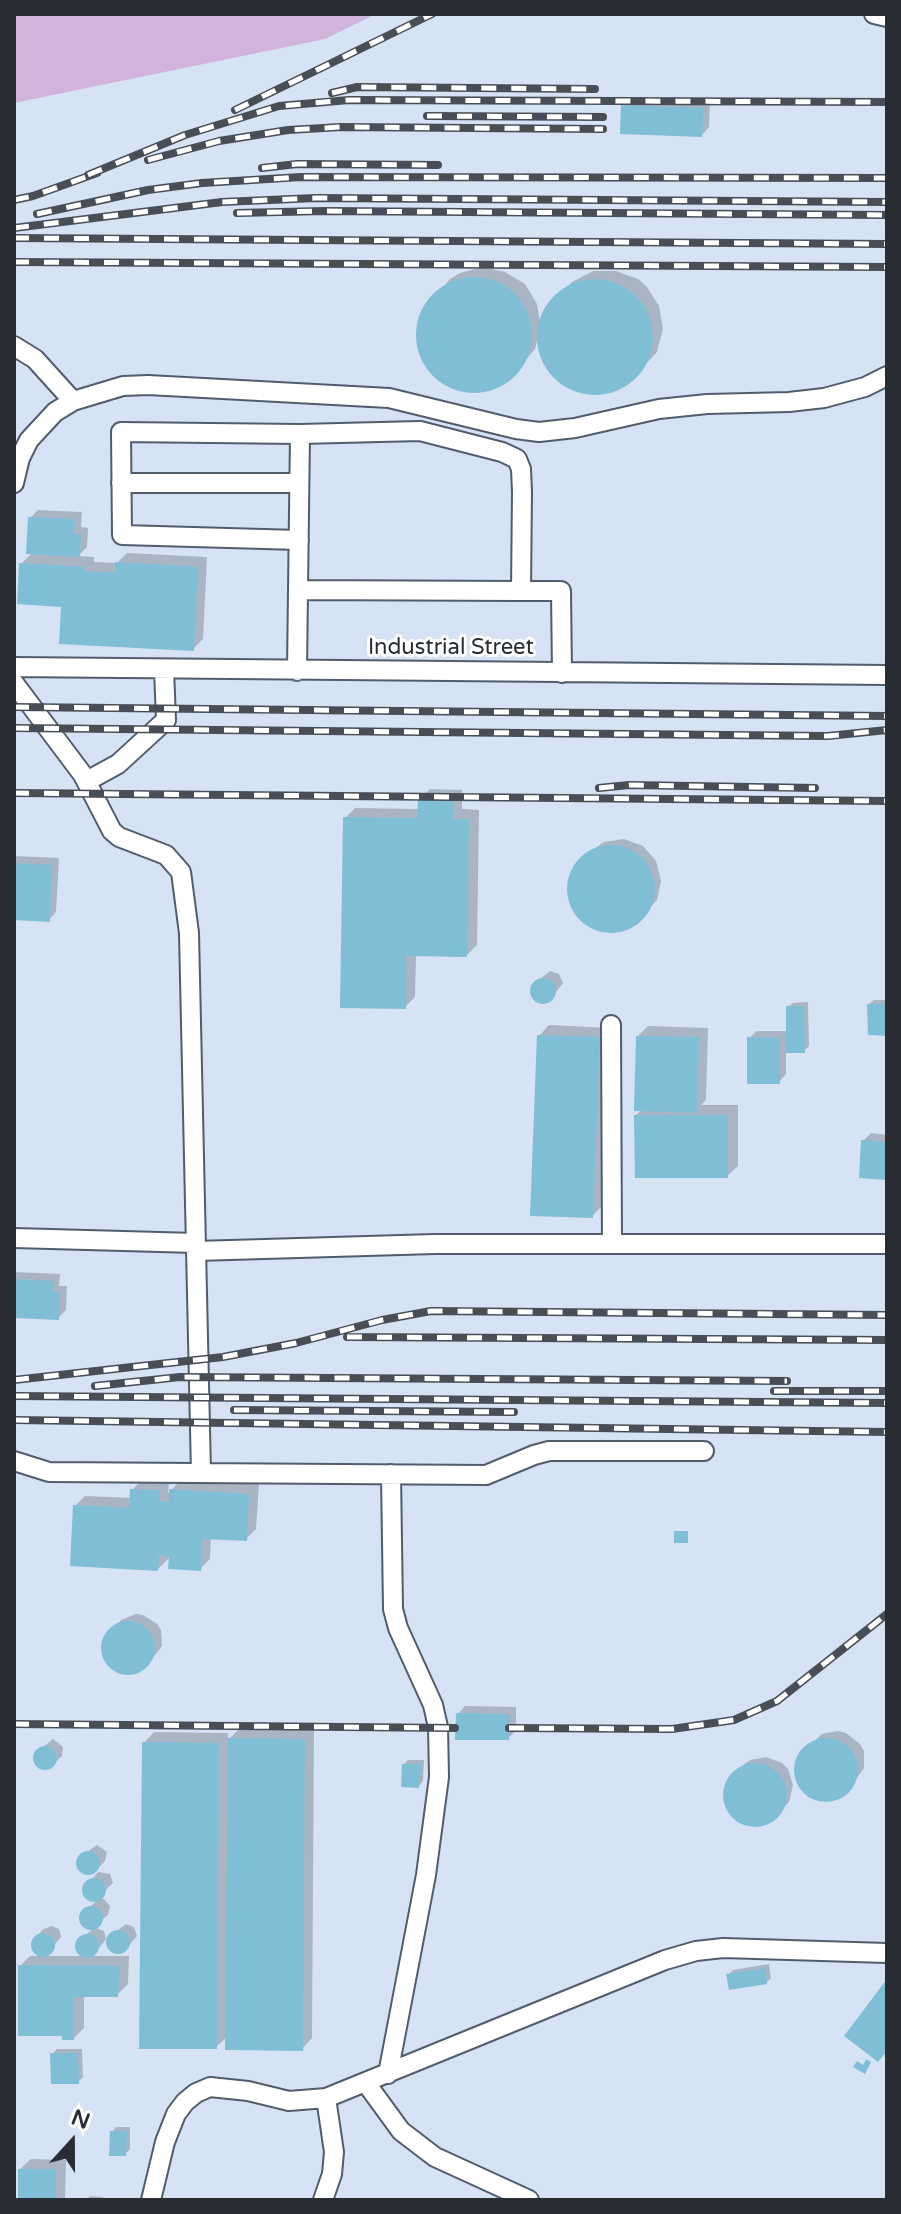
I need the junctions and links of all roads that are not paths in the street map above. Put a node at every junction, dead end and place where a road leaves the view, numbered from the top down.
1 (874, 14) edge
2 (887, 17) edge
3 (14, 346) edge
4 (887, 376) edge
5 (73, 401) junction
6 (300, 434) junction
7 (14, 483) edge
8 (121, 483) junction
9 (299, 483) junction
10 (299, 540) junction
11 (298, 590) junction
12 (521, 591) junction
13 (14, 667) edge
14 (164, 669) junction
15 (297, 671) junction
16 (562, 673) junction
17 (887, 675) edge
18 (14, 683) edge
19 (87, 781) junction
20 (611, 1025) dead end
21 (14, 1238) edge
22 (612, 1243) junction
23 (887, 1244) edge
24 (196, 1247) junction
25 (704, 1451) dead end
26 (14, 1461) edge
27 (201, 1473) junction
28 (391, 1474) junction
29 (887, 1953) edge
30 (388, 2074) junction
31 (366, 2083) junction
32 (326, 2098) junction
33 (151, 2200) edge
34 (323, 2200) edge
35 (529, 2200) edge

1 - 2 street
3 - 5 street
4 - 5 street
5 - 7 street
6 - 8 street
6 - 9 street
6 - 12 street
8 - 9 street
8 - 10 street
9 - 10 street
10 - 11 street
11 - 12 street
11 - 15 street
12 - 16 street
13 - 14 street, Industrial Street
14 - 15 street, Industrial Street
14 - 19 street
15 - 16 street, Industrial Street
16 - 17 street, Industrial Street
18 - 19 street
19 - 24 street
20 - 22 street
21 - 24 street
22 - 23 street
22 - 24 street
24 - 27 street
25 - 28 street
26 - 27 street
27 - 28 street
28 - 30 street
29 - 30 street
30 - 31 street
31 - 32 street
31 - 35 street
32 - 33 street
32 - 34 street

